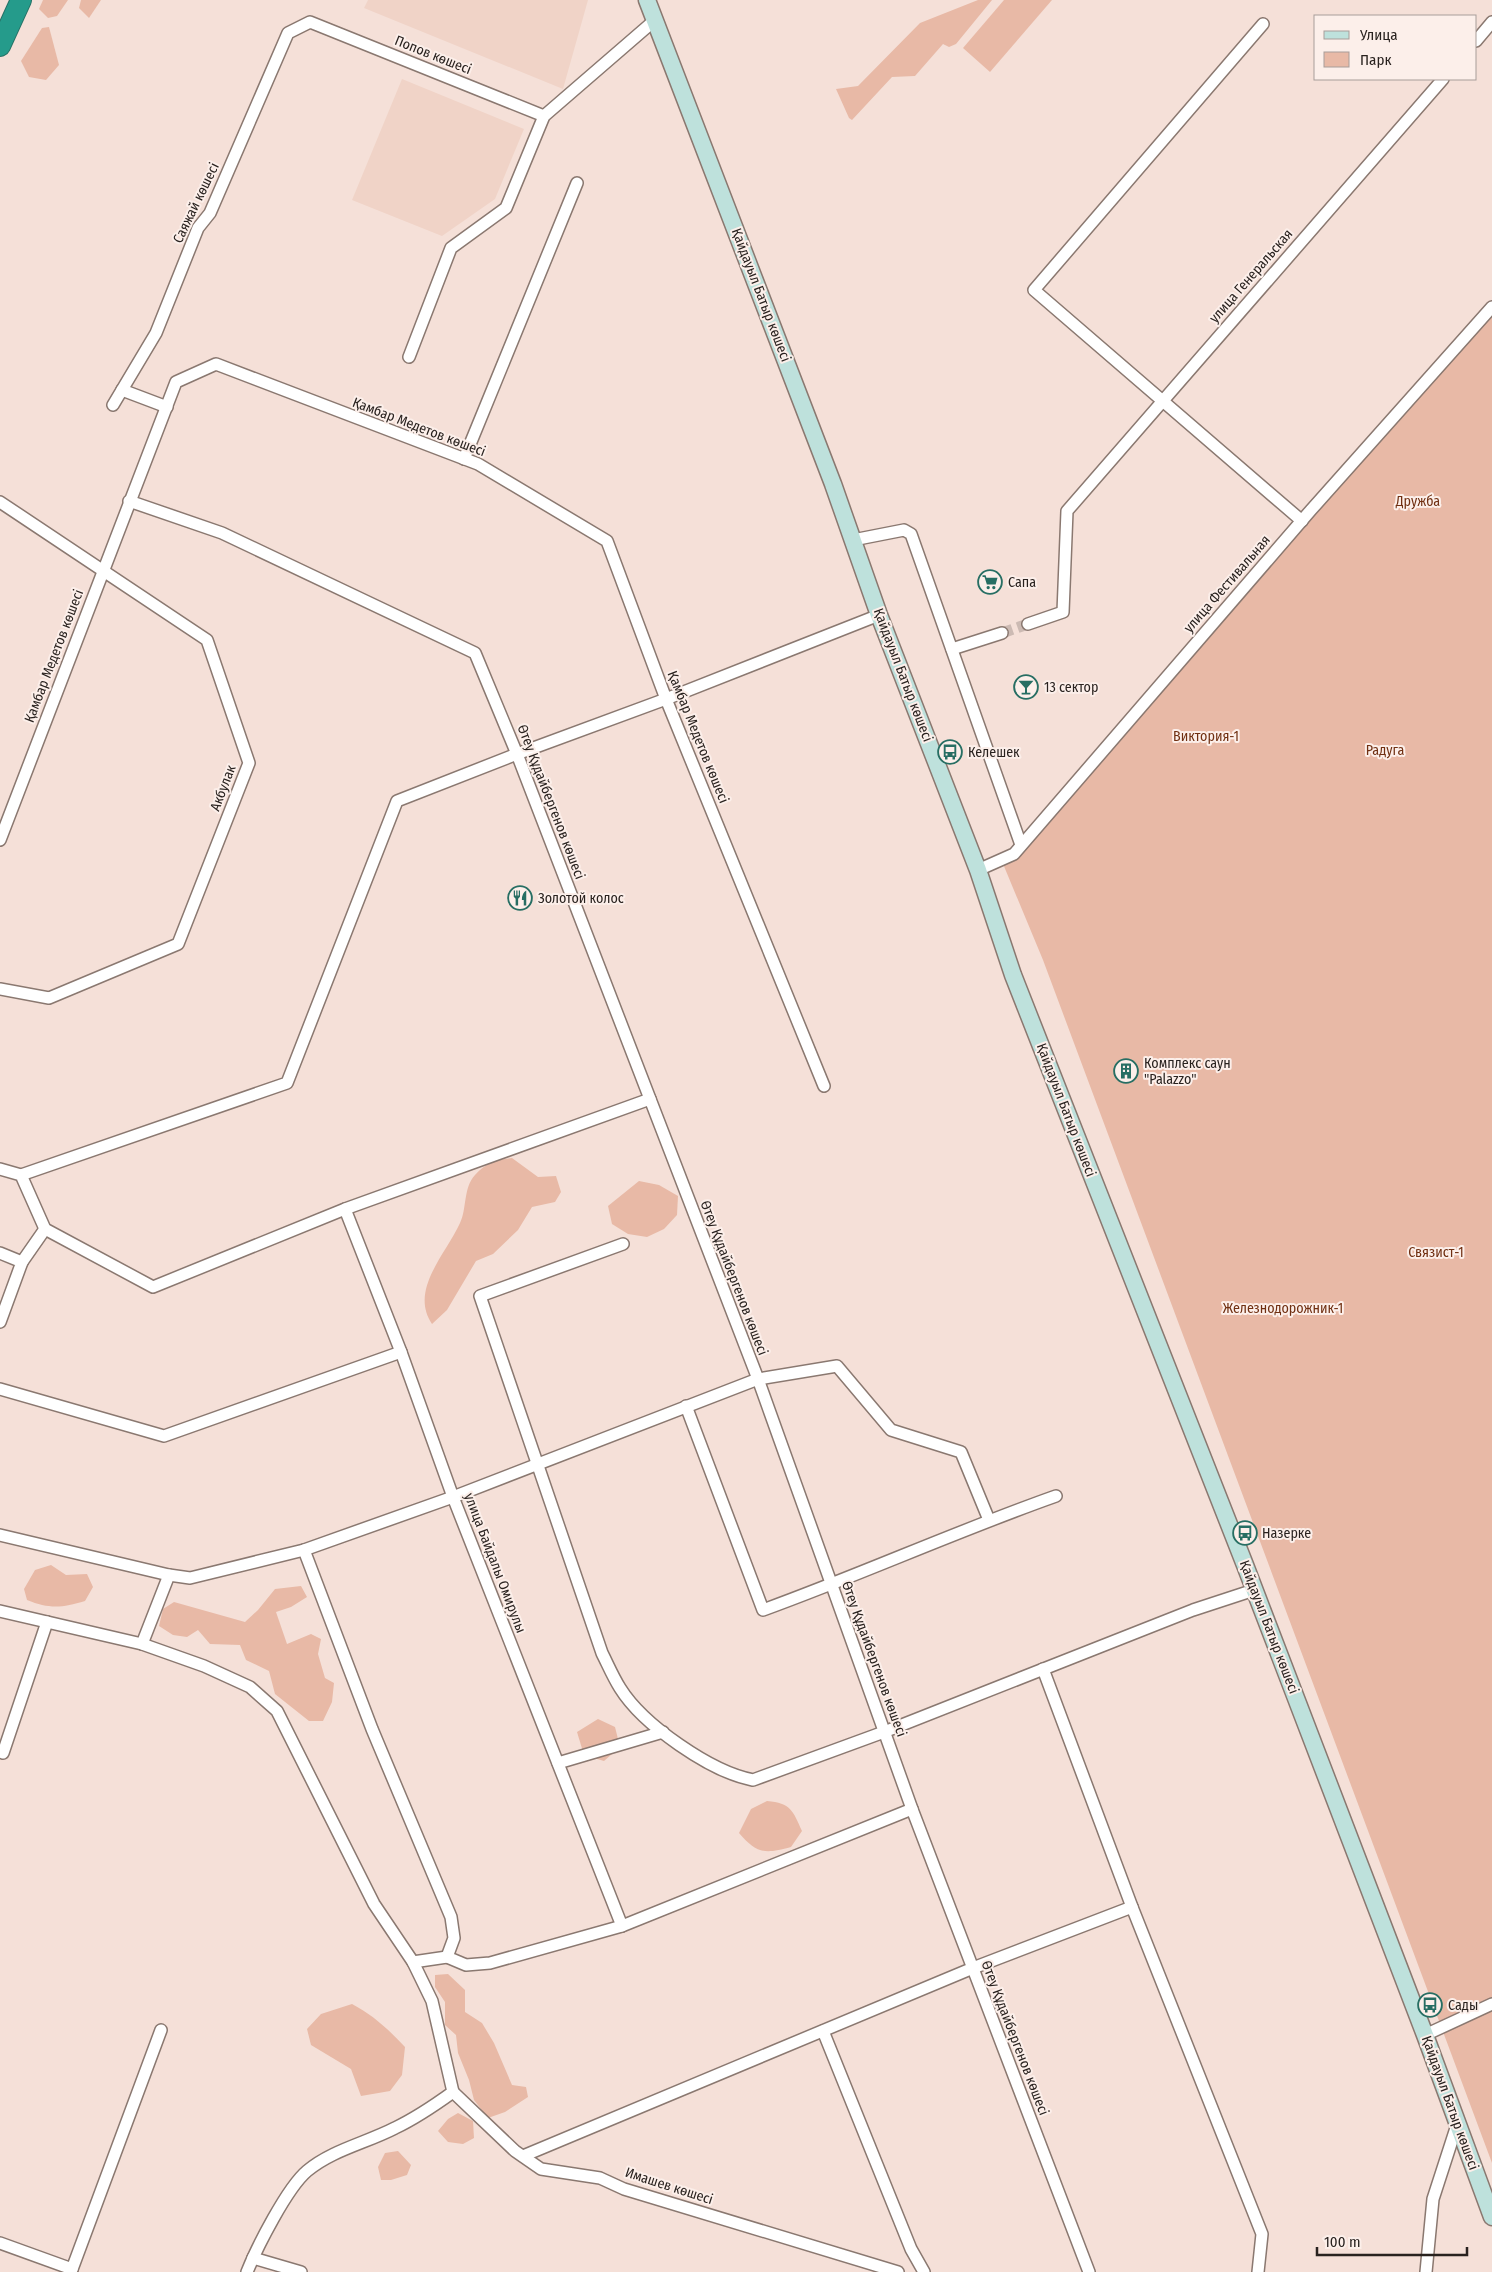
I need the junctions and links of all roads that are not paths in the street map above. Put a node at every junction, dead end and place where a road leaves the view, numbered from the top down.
1 (21, 0) edge
2 (647, 0) edge
3 (655, 20) junction
4 (310, 22) joint
5 (1492, 22) edge
6 (1263, 24) dead end
7 (1477, 40) edge
8 (0, 46) edge
9 (1442, 80) edge
10 (544, 116) junction
11 (577, 183) dead end
12 (1492, 306) edge
13 (409, 356) dead end
14 (122, 390) junction
15 (1162, 401) junction
16 (113, 405) dead end
17 (167, 407) junction
18 (464, 459) junction
19 (129, 501) junction
20 (0, 502) edge
21 (1302, 521) junction
22 (853, 540) junction
23 (102, 570) junction
24 (879, 615) junction
25 (1028, 624) tunnel mouth
26 (1002, 633) tunnel mouth
27 (952, 649) junction
28 (666, 699) junction
29 (517, 754) junction
30 (0, 840) edge
31 (1021, 845) junction
32 (978, 870) junction
33 (0, 989) edge
34 (824, 1086) dead end
35 (650, 1099) junction
36 (0, 1169) edge
37 (21, 1175) junction
38 (345, 1209) junction
39 (45, 1229) junction
40 (622, 1244) dead end
41 (0, 1253) edge
42 (22, 1262) junction
43 (0, 1322) edge
44 (401, 1352) junction
45 (758, 1379) junction
46 (0, 1389) edge
47 (686, 1406) junction
48 (538, 1462) junction
49 (1056, 1496) dead end
50 (453, 1497) junction
51 (989, 1520) junction
52 (0, 1535) edge
53 (304, 1550) junction
54 (169, 1575) junction
55 (832, 1585) junction
56 (1254, 1590) junction
57 (0, 1611) edge
58 (47, 1622) junction
59 (142, 1644) junction
60 (1043, 1670) junction
61 (663, 1732) junction
62 (884, 1732) junction
63 (3, 1753) dead end
64 (558, 1763) junction
65 (912, 1809) junction
66 (1132, 1907) junction
67 (622, 1926) junction
68 (447, 1957) junction
69 (413, 1962) junction
70 (973, 1968) junction
71 (1492, 2004) edge
72 (161, 2030) dead end
73 (823, 2031) junction
74 (1426, 2034) junction
75 (453, 2092) junction
76 (1457, 2125) junction
77 (523, 2156) junction
78 (1492, 2218) edge
79 (0, 2243) edge
80 (253, 2258) junction
81 (72, 2270) edge
82 (247, 2272) edge
83 (301, 2272) edge
84 (898, 2272) edge
85 (924, 2272) edge
86 (1089, 2272) edge
87 (1258, 2272) edge
88 (1426, 2272) edge

1 - 8 highway
2 - 3 street, Қайдауыл Батыр көшесі
3 - 10 street
3 - 22 street, Қайдауыл Батыр көшесі
4 - 10 street, Попов көшесі
4 - 14 street, Саяжай көшесі
5 - 7 street
6 - 15 street
9 - 15 street, улица Генеральская
10 - 13 street
11 - 18 street
12 - 21 street, улица Фестивальная
14 - 16 street, Саяжай көшесі
14 - 17 street
15 - 21 street
15 - 25 street, улица Генеральская
17 - 18 street, Қамбар Медетов көшесі
17 - 19 street, Қамбар Медетов көшесі
18 - 28 street, Қамбар Медетов көшесі
19 - 23 street, Қамбар Медетов көшесі
19 - 29 street, Өтеу Құдайбергенов көшесі
20 - 23 street, Акбулак
21 - 31 street, улица Фестивальная
22 - 24 street, Қайдауыл Батыр көшесі
22 - 27 street
23 - 30 street, Қамбар Медетов көшесі
23 - 33 street, Акбулак
24 - 28 street
24 - 32 street, Қайдауыл Батыр көшесі
26 - 27 street
27 - 31 street
28 - 29 street
28 - 34 street, Қамбар Медетов көшесі
29 - 35 street, Өтеу Құдайбергенов көшесі
29 - 37 street
31 - 32 street, улица Фестивальная
32 - 56 street, Қайдауыл Батыр көшесі
35 - 38 street
35 - 45 street, Өтеу Құдайбергенов көшесі
36 - 37 street
37 - 39 street
38 - 39 street
38 - 44 street, улица Байдалы Омирулы
39 - 42 street
40 - 48 street
41 - 42 street
42 - 43 street
44 - 46 street
44 - 50 street, улица Байдалы Омирулы
45 - 47 street
45 - 51 street
45 - 55 street, Өтеу Құдайбергенов көшесі
47 - 48 street
47 - 55 street
48 - 50 street
48 - 61 street
49 - 51 street
50 - 53 street
50 - 64 street, улица Байдалы Омирулы
51 - 55 street
52 - 54 street
53 - 54 street
53 - 68 street
54 - 59 street
55 - 62 street, Өтеу Құдайбергенов көшесі
56 - 60 street
56 - 74 street, Қайдауыл Батыр көшесі
57 - 58 street
58 - 59 street
58 - 63 street
59 - 69 street
60 - 62 street
60 - 66 street
61 - 62 street
61 - 64 street
62 - 65 street, Өтеу Құдайбергенов көшесі
64 - 67 street, улица Байдалы Омирулы
65 - 67 street
65 - 70 street, Өтеу Құдайбергенов көшесі
66 - 70 street
66 - 87 street
67 - 68 street
68 - 69 street
69 - 75 street
70 - 73 street
70 - 86 street, Өтеу Құдайбергенов көшесі
71 - 74 street
72 - 81 street
73 - 77 street
73 - 85 street
74 - 76 street, Қайдауыл Батыр көшесі
75 - 77 street, Имашев көшесі
75 - 80 street
76 - 78 street, Қайдауыл Батыр көшесі
76 - 88 street
77 - 84 street, Имашев көшесі
79 - 81 street
80 - 82 street
80 - 83 street

